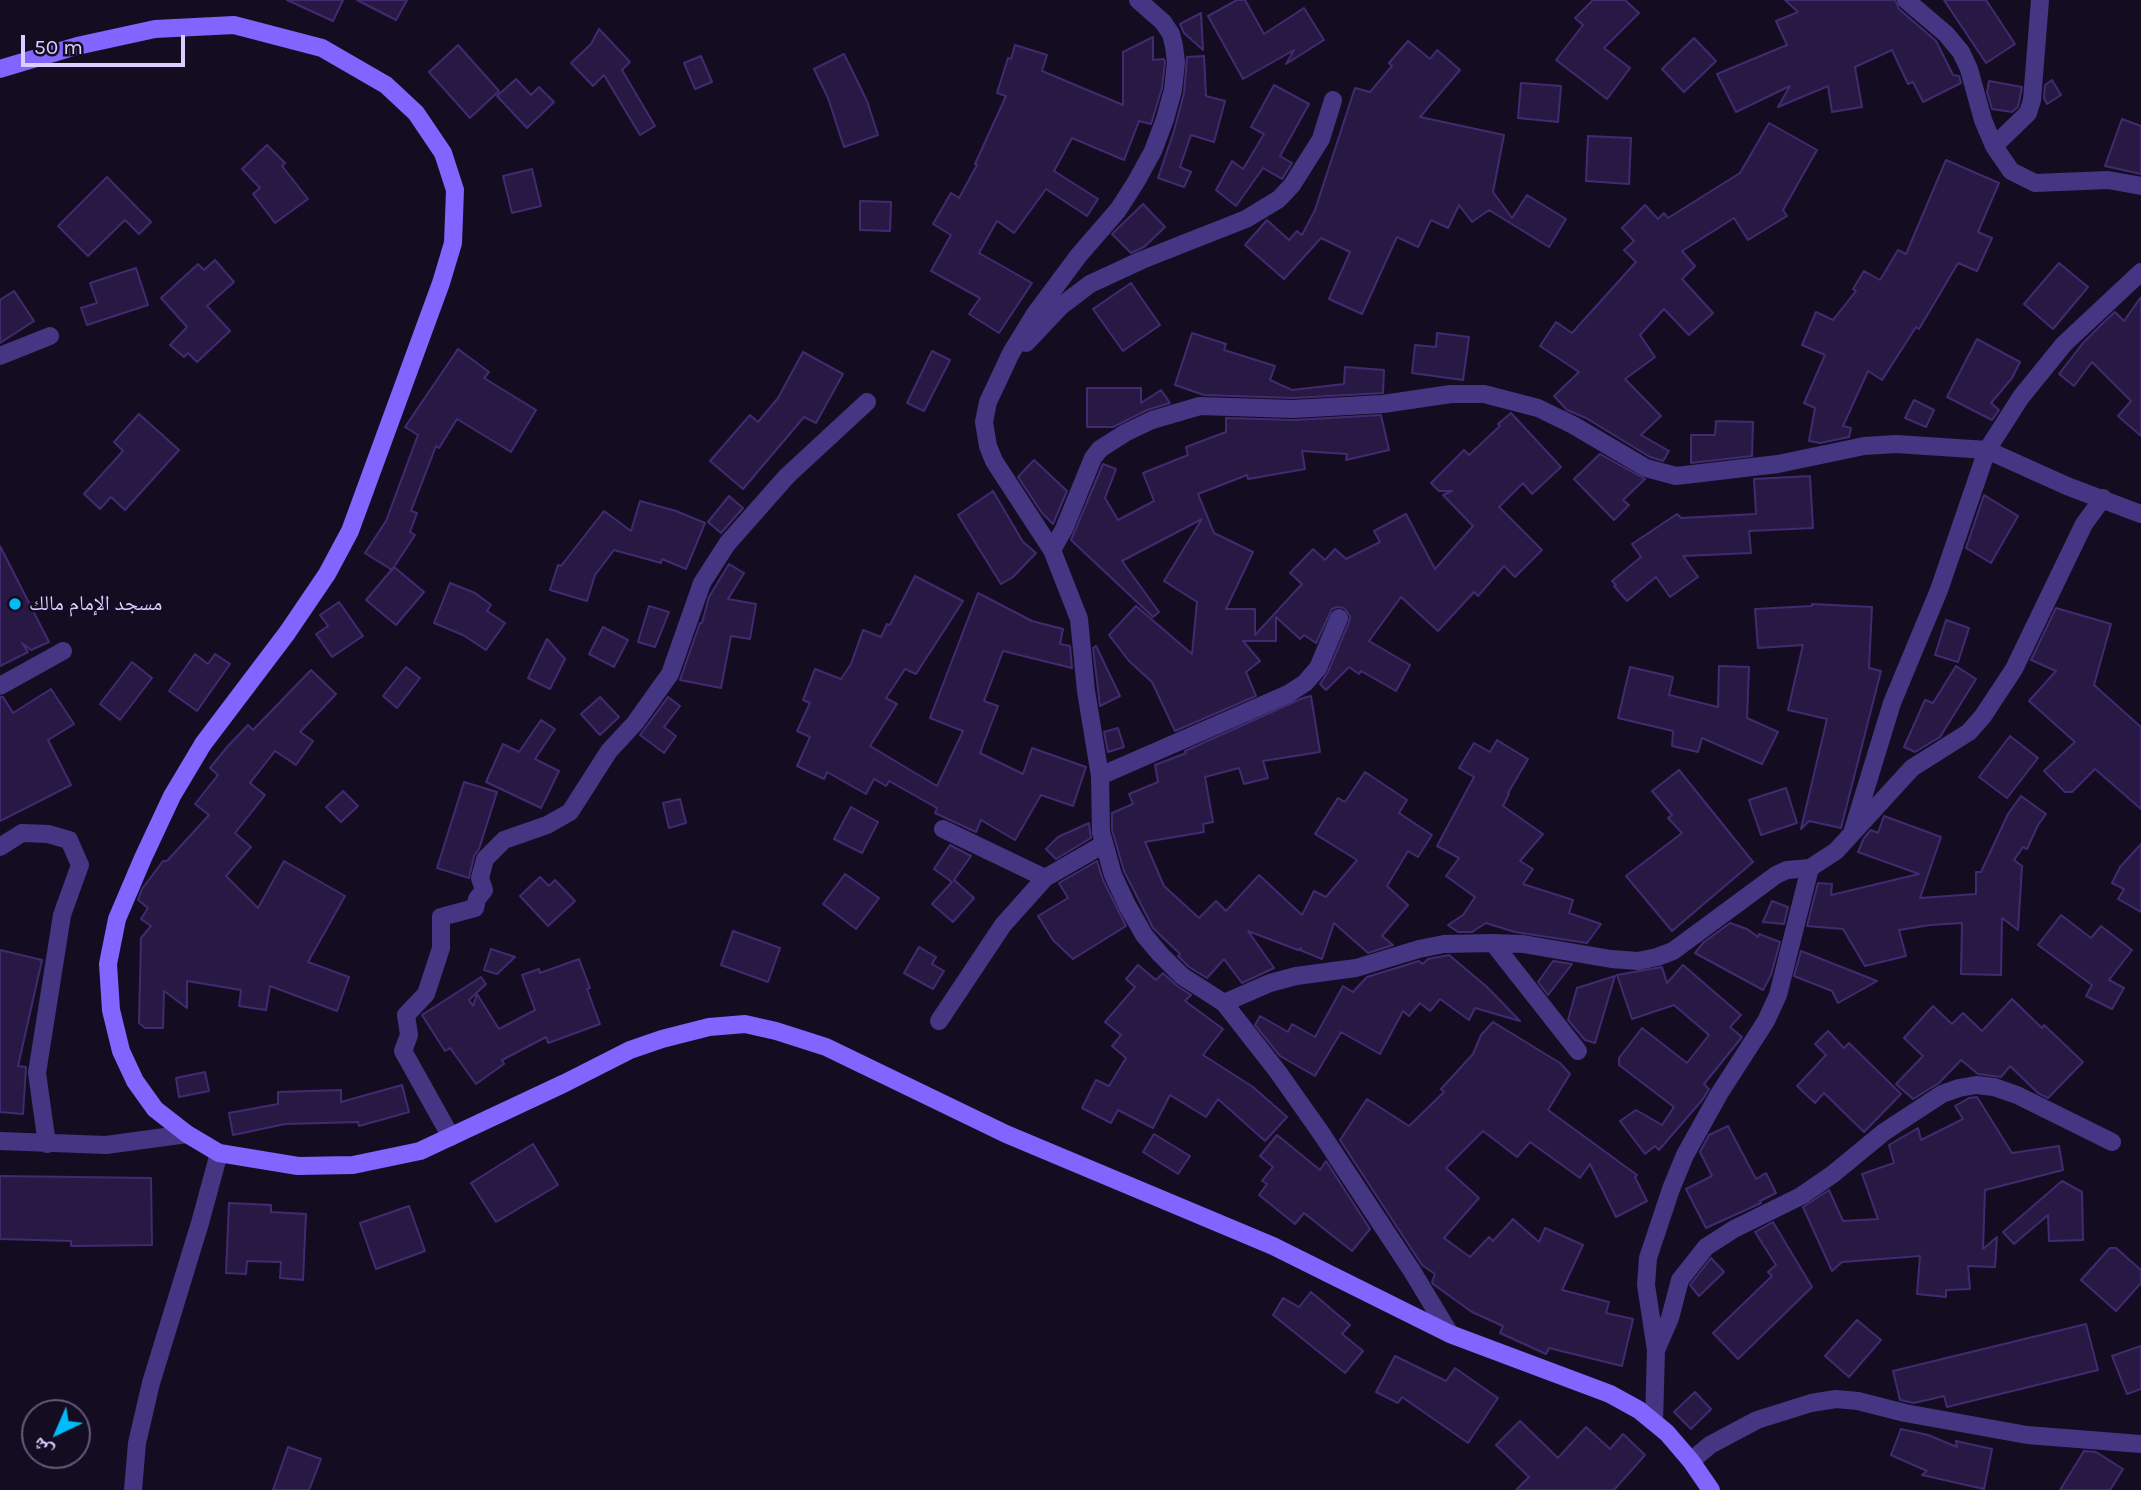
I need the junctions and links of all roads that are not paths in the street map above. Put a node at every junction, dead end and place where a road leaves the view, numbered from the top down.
1 (1138, 0) edge
2 (1906, 0) edge
3 (2040, 0) edge
4 (0, 69) edge
5 (1333, 100) dead end
6 (1994, 146) junction
7 (2141, 186) edge
8 (2141, 272) edge
9 (50, 336) dead end
10 (0, 356) edge
11 (1008, 360) junction
12 (867, 401) dead end
13 (1987, 450) junction
14 (2103, 498) junction
15 (2141, 514) edge
16 (1052, 550) junction
17 (1339, 618) dead end
18 (63, 651) dead end
19 (0, 686) edge
20 (1100, 776) junction
21 (943, 829) dead end
22 (1851, 835) junction
23 (1104, 844) junction
24 (0, 846) edge
25 (1810, 868) junction
26 (1045, 878) junction
27 (1493, 943) junction
28 (1224, 1003) junction
29 (939, 1021) dead end
30 (1578, 1051) dead end
31 (187, 1135) junction
32 (451, 1136) junction
33 (0, 1141) edge
34 (2112, 1142) dead end
35 (47, 1144) junction
36 (219, 1153) junction
37 (1450, 1334) junction
38 (1656, 1350) junction
39 (1654, 1422) junction
40 (2141, 1444) edge
41 (1691, 1461) junction
42 (133, 1490) edge
43 (1712, 1490) edge

1 - 11 street
2 - 6 street
3 - 6 street
4 - 31 main road
5 - 11 street
6 - 7 street
8 - 13 street
9 - 10 street
11 - 16 street
12 - 32 street
13 - 14 street
13 - 16 street
13 - 22 street
14 - 15 street
14 - 22 street
16 - 20 street
17 - 20 street
18 - 19 street
20 - 23 street
21 - 26 street
22 - 25 street
23 - 26 street
23 - 28 street
24 - 35 street
25 - 27 street
25 - 38 street
26 - 29 street
27 - 28 street
27 - 30 street
28 - 37 street
31 - 35 street
31 - 36 main road
32 - 36 main road
32 - 37 main road
33 - 35 street
34 - 38 street
36 - 42 street
37 - 39 main road
38 - 39 street
39 - 41 main road
40 - 41 street
41 - 43 main road

